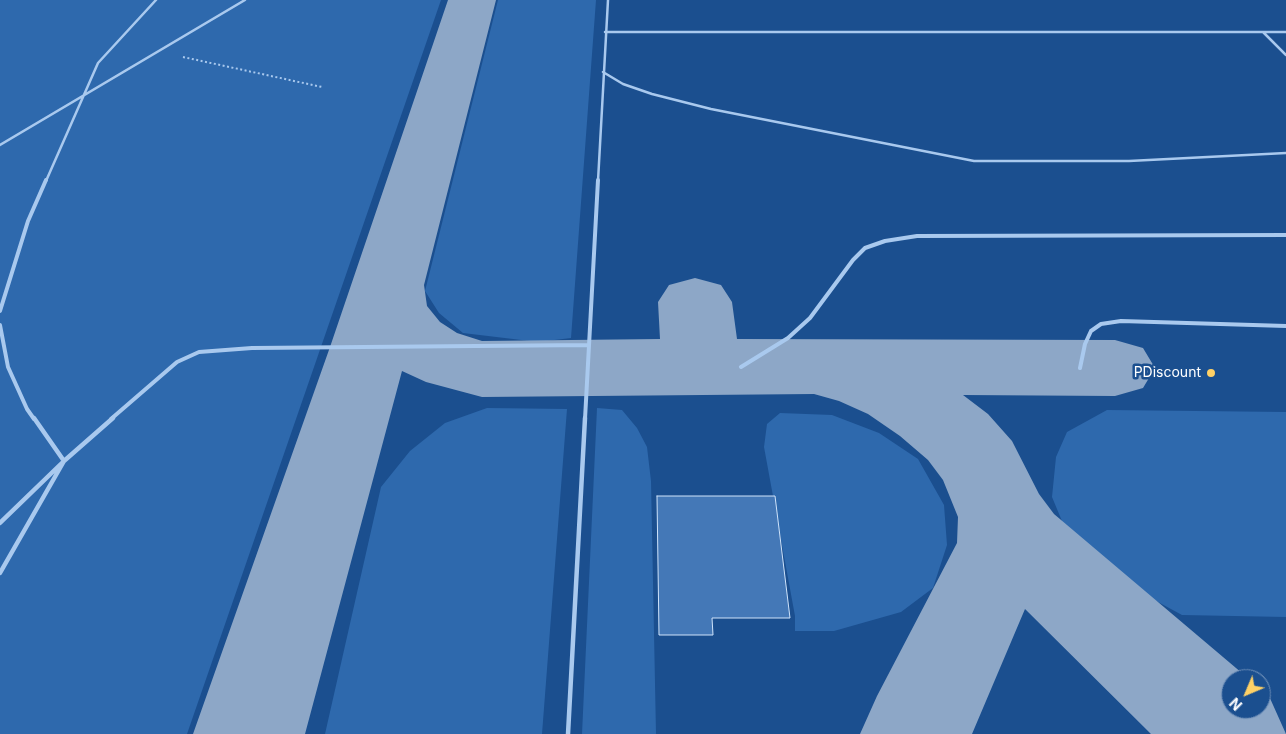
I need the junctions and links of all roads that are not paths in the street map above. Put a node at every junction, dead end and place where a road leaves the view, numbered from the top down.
1 (156, 0) edge
2 (245, 0) edge
3 (608, 0) edge
4 (605, 32) junction
5 (1263, 32) junction
6 (1286, 32) edge
7 (1286, 55) edge
8 (603, 72) junction
9 (84, 95) junction
10 (0, 146) edge
11 (1286, 153) edge
12 (1286, 235) edge
13 (0, 311) edge
14 (0, 325) edge
15 (1286, 326) edge
16 (588, 345) junction
17 (741, 367) dead end
18 (1080, 368) dead end
19 (64, 461) junction
20 (0, 523) edge
21 (0, 573) edge
22 (568, 734) edge

1 - 9 lane
2 - 9 lane
3 - 4 lane
4 - 5 lane
4 - 8 lane
5 - 6 lane
5 - 7 lane
8 - 11 lane
8 - 16 lane
9 - 10 lane
9 - 13 lane
12 - 17 lane
14 - 19 lane
15 - 18 lane
16 - 19 lane
16 - 22 lane
19 - 20 lane
19 - 21 lane

